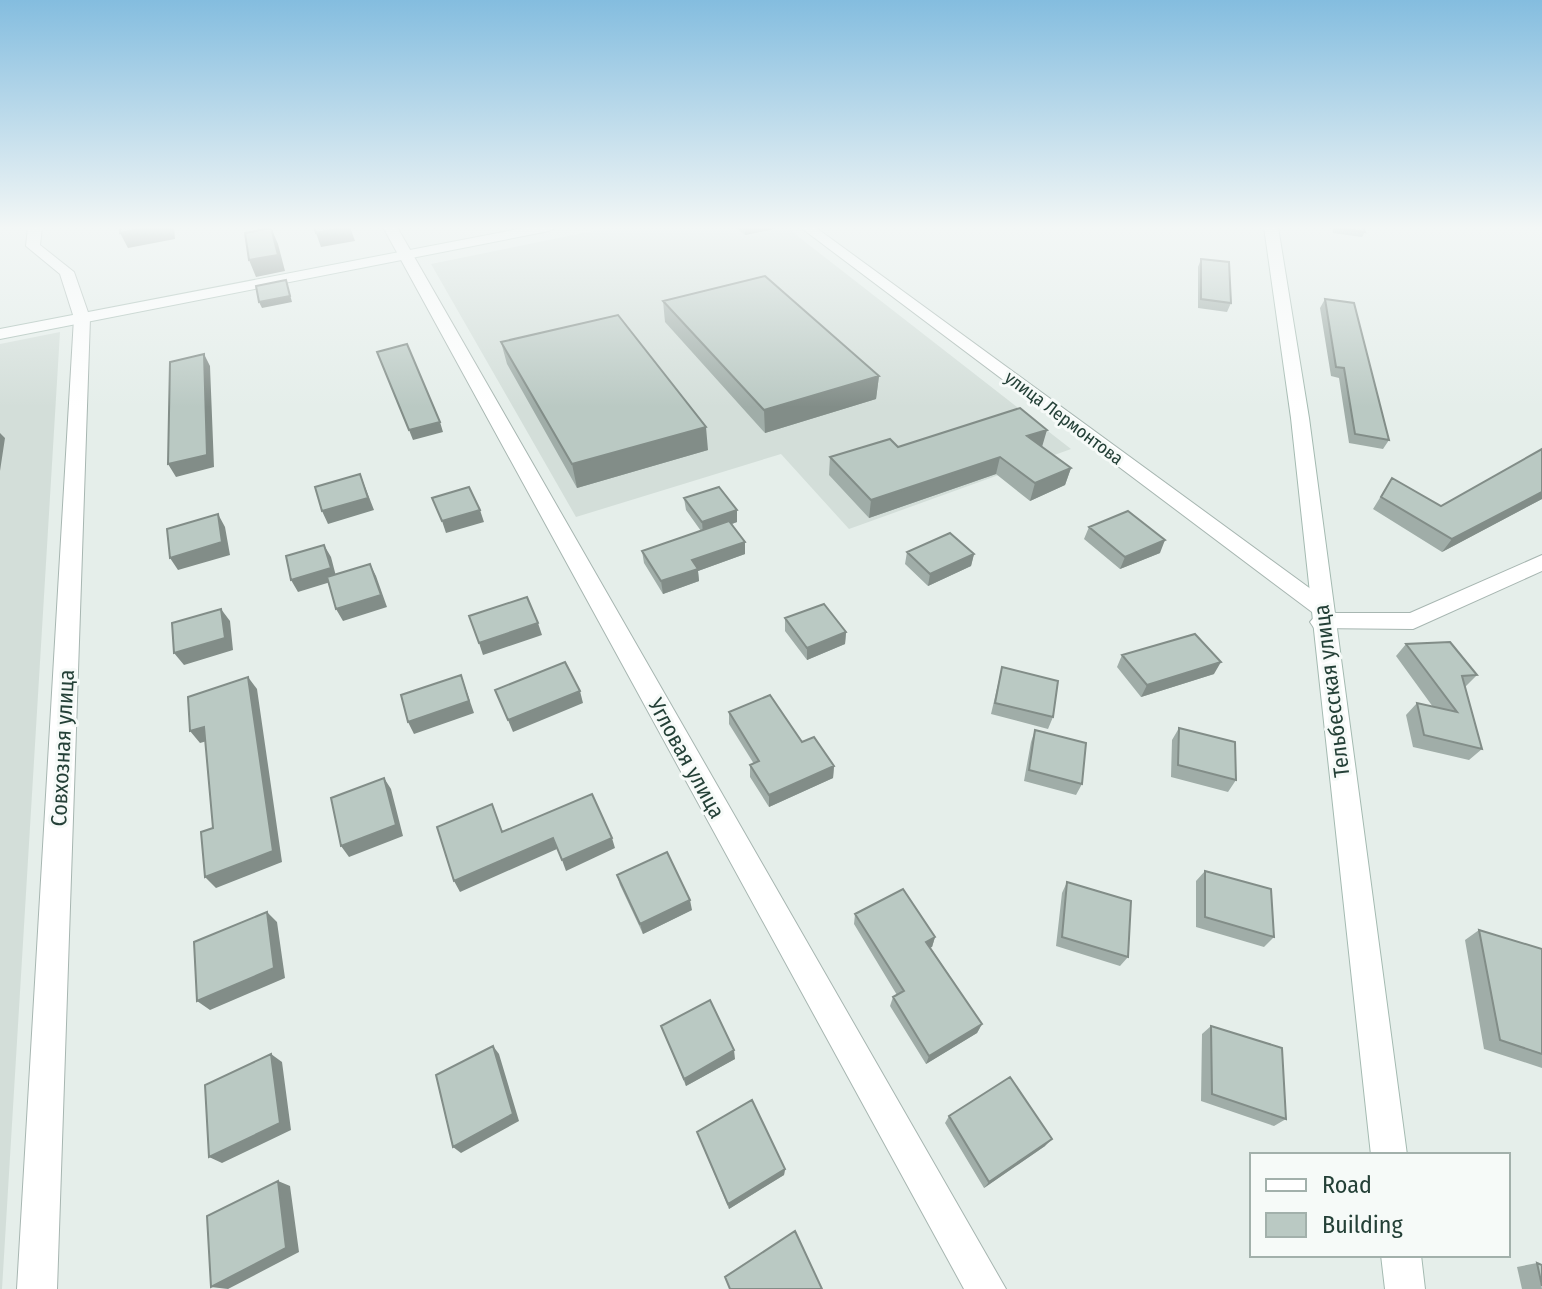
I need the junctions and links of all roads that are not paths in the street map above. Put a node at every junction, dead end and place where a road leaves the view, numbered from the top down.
1 (72, 287) edge
2 (239, 287) edge
3 (421, 287) edge
4 (887, 287) edge
5 (1280, 287) edge
6 (82, 318) junction
7 (0, 334) edge
8 (1542, 562) edge
9 (1322, 615) junction
10 (1389, 1153) edge
11 (1401, 1257) edge
12 (37, 1289) edge
13 (986, 1289) edge
14 (1405, 1289) edge

1 - 6 street, Совхозная улица
2 - 6 street
3 - 13 street, Угловая улица
4 - 9 street, улица Лермонтова
5 - 9 street, Тельбесская улица
6 - 7 street
6 - 12 street, Совхозная улица
8 - 9 street
9 - 10 street, Тельбесская улица
11 - 14 street

